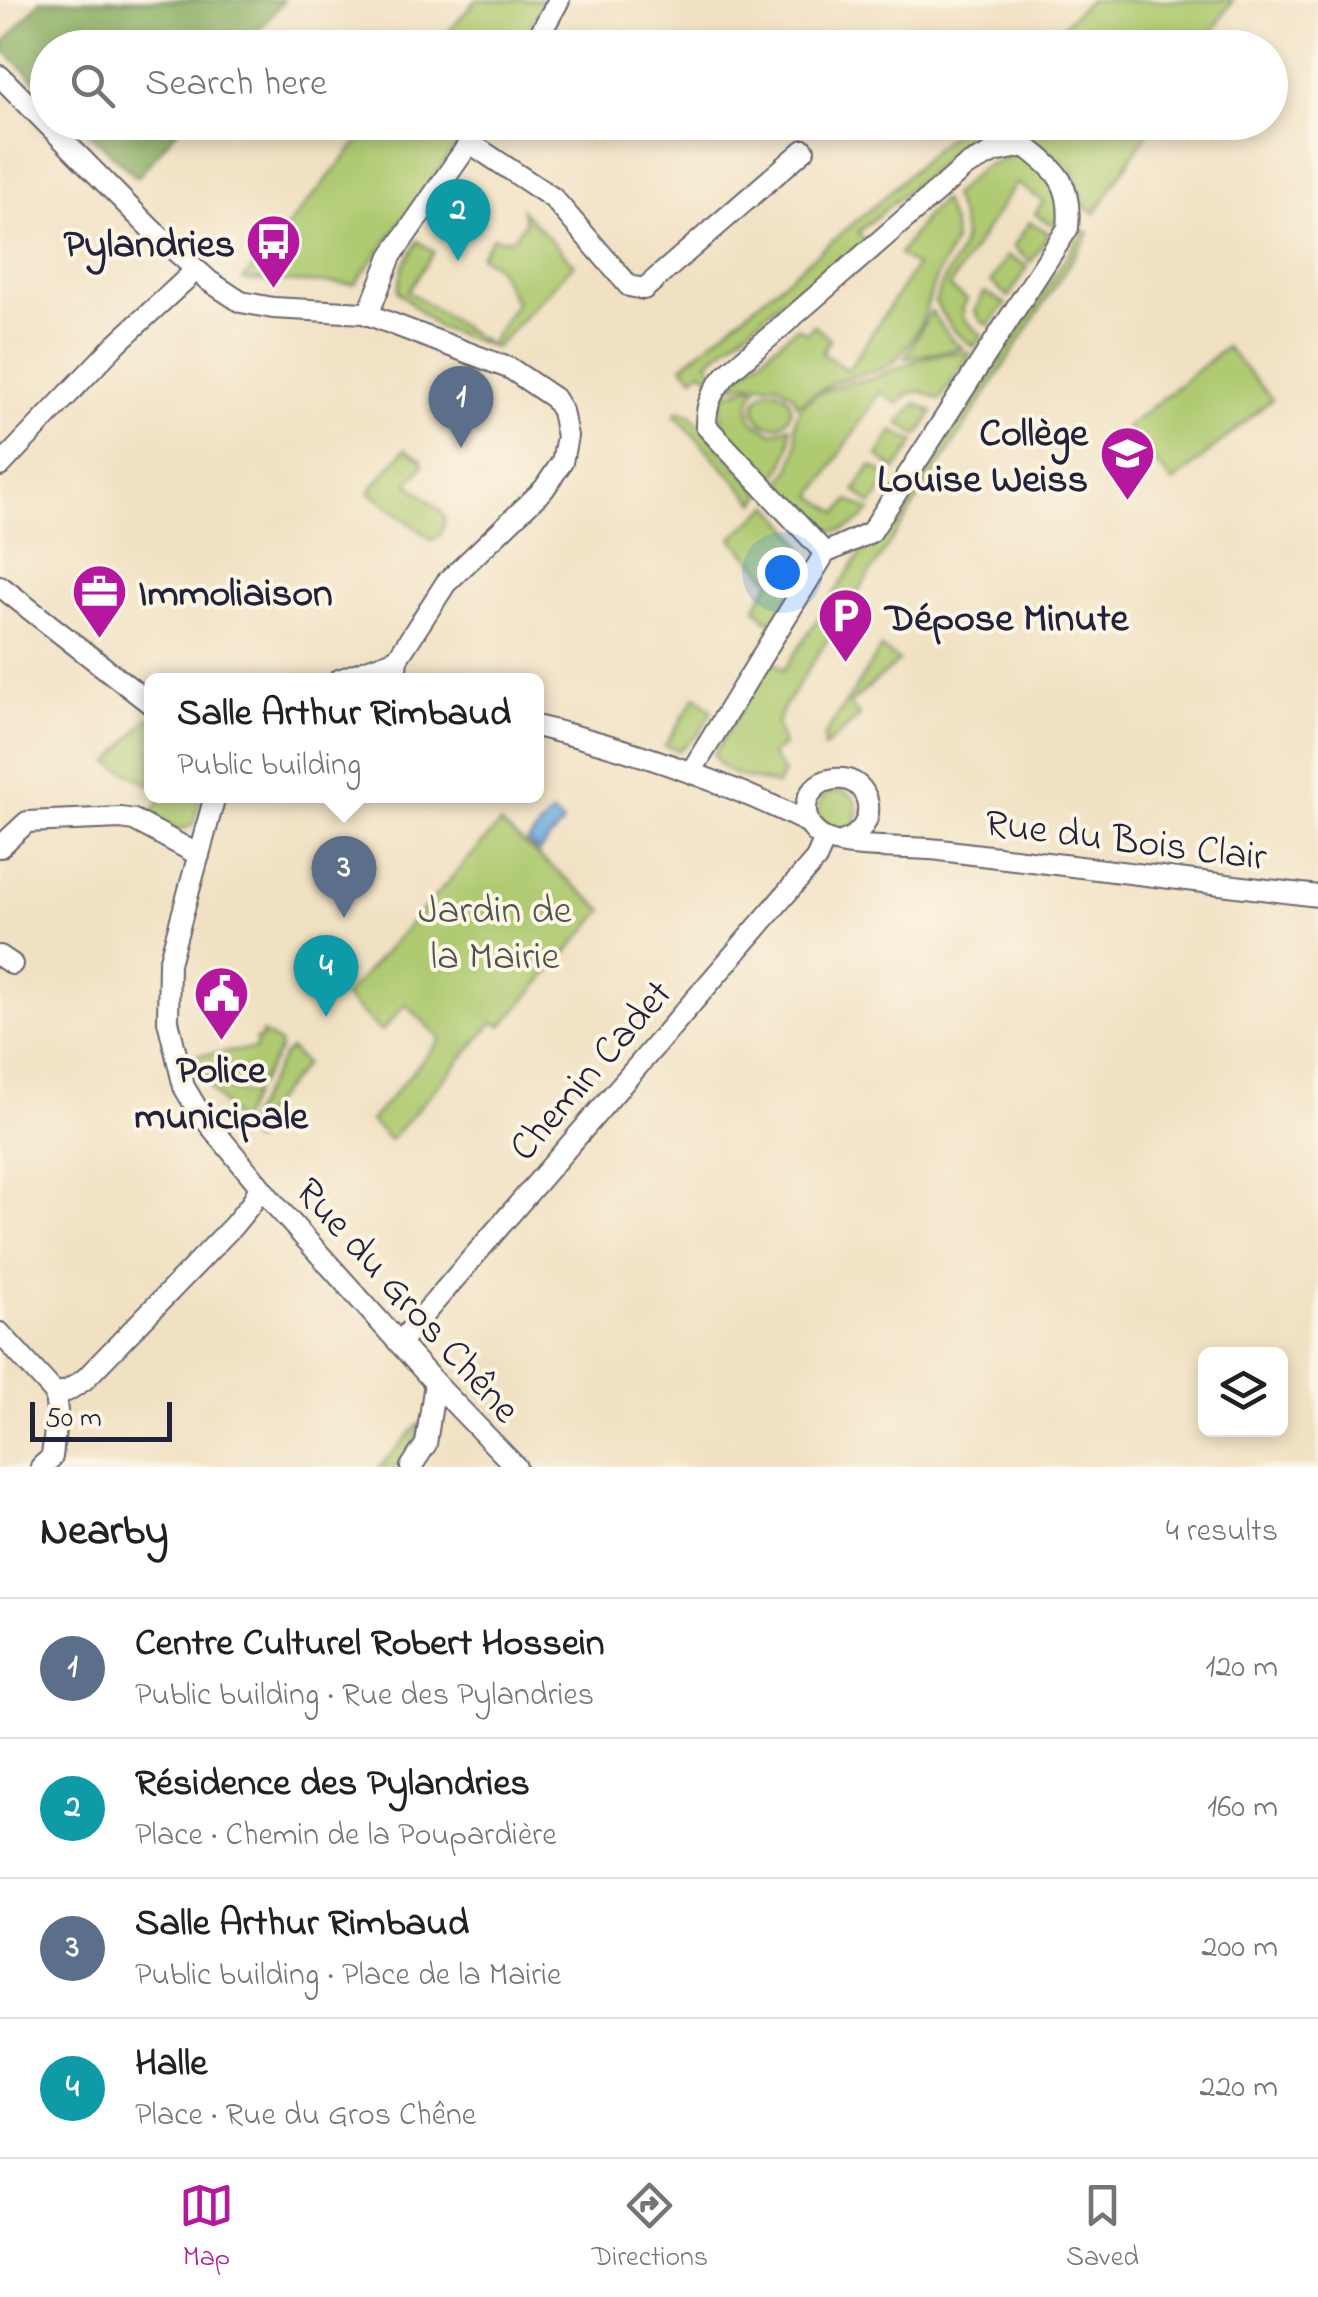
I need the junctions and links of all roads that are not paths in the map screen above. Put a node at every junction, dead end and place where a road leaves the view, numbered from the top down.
1 (560, 0) edge
2 (542, 30) edge
3 (0, 76) edge
4 (30, 106) edge
5 (64, 140) edge
6 (472, 140) edge
7 (470, 143) junction
8 (804, 150) dead end
9 (161, 238) junction
10 (196, 270) junction
11 (172, 292) junction
12 (368, 314) junction
13 (0, 466) edge
14 (825, 553) junction
15 (0, 586) edge
16 (396, 670) edge
17 (144, 699) edge
18 (544, 728) edge
19 (691, 772) junction
20 (808, 798) junction
21 (213, 803) edge
22 (776, 806) junction
23 (868, 818) junction
24 (809, 823) junction
25 (833, 840) junction
26 (0, 847) edge
27 (926, 848) junction
28 (199, 855) junction
29 (1318, 896) edge
30 (260, 1187) junction
31 (0, 1333) edge
32 (400, 1342) junction
33 (435, 1383) junction
34 (54, 1394) junction
35 (52, 1464) edge
36 (411, 1467) edge
37 (516, 1467) edge

1 - 2 street
3 - 4 street
5 - 9 street
6 - 7 street
7 - 8 street
7 - 12 street
9 - 10 street
9 - 11 street
10 - 11 street
10 - 12 street
11 - 13 street
12 - 16 street
14 - 14 street
14 - 19 street
15 - 17 street
18 - 19 street
19 - 22 street
20 - 22 street
20 - 23 street
20 - 24 street
21 - 28 street
22 - 24 street
23 - 25 street
23 - 27 street, Rue du Bois Clair
24 - 25 street
25 - 27 street, Rue du Bois Clair
25 - 32 street, Chemin Cadet
26 - 28 street
27 - 29 street, Rue du Bois Clair
28 - 30 street, Rue du Gros Chêne
30 - 32 street, Rue du Gros Chêne
30 - 34 street
31 - 34 street
32 - 33 street, Rue du Gros Chêne
33 - 36 street
33 - 37 street, Rue du Gros Chêne
34 - 35 street

